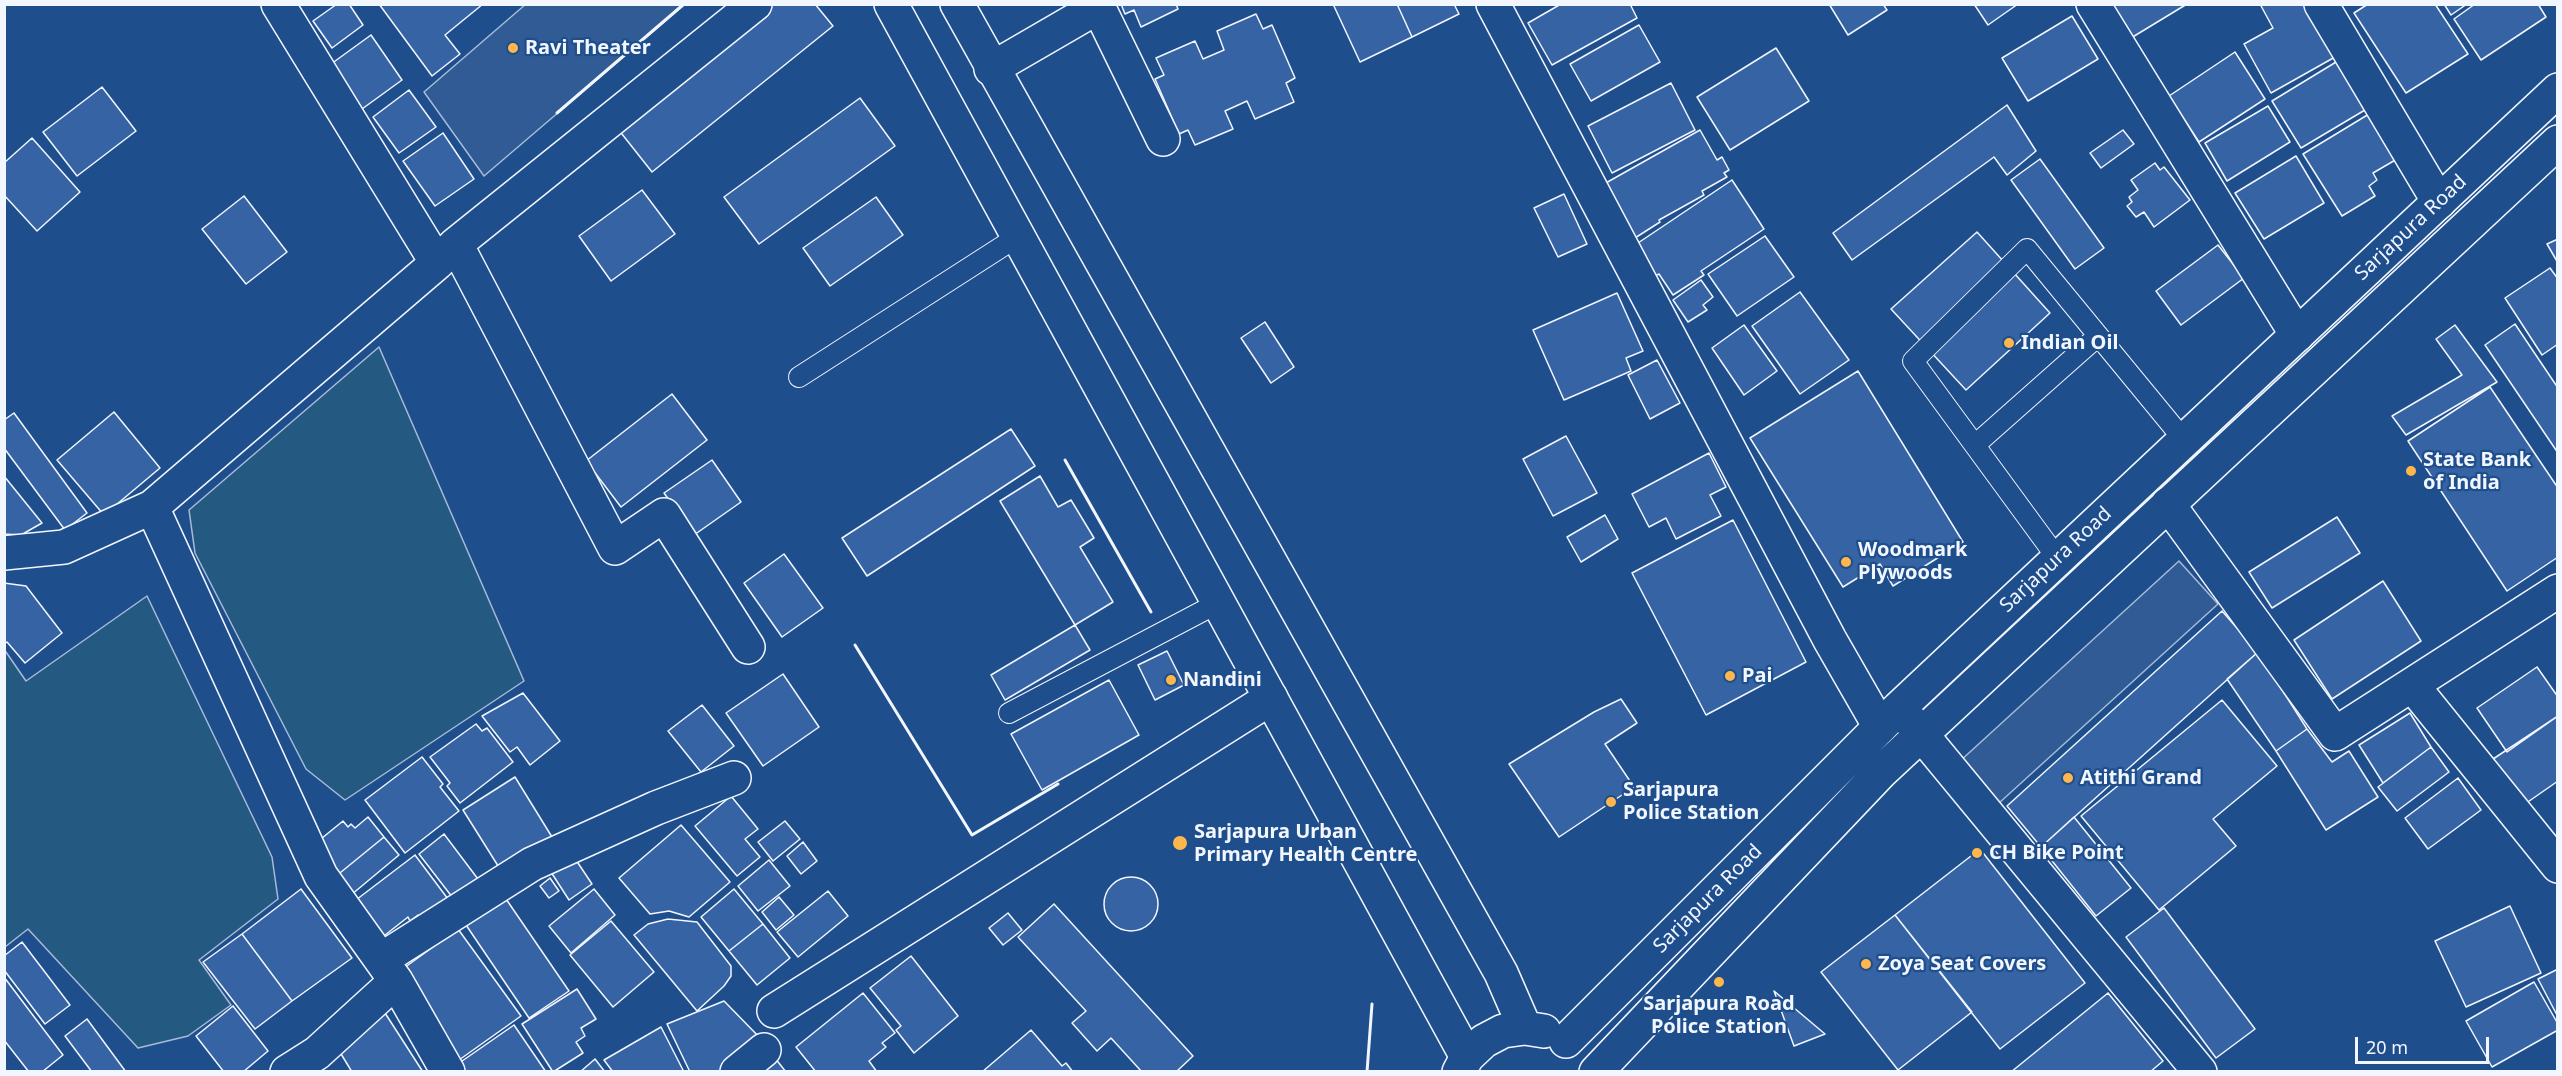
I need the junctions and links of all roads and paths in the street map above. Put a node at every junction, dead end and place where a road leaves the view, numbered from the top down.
1 (278, 4) edge
2 (755, 4) edge
3 (891, 4) edge
4 (957, 4) edge
5 (1493, 4) edge
6 (2092, 4) edge
7 (2321, 4) edge
8 (1097, 6) edge
9 (991, 69) junction
10 (2558, 90) edge
11 (1163, 139) dead end
12 (2558, 142) edge
13 (2490, 154) junction
14 (2515, 181) junction
15 (2439, 202) junction
16 (1017, 237) junction
17 (447, 254) junction
18 (2297, 335) junction
19 (2098, 336) junction
20 (799, 377) dead end
21 (2210, 417) junction
22 (2184, 440) junction
23 (2235, 442) junction
24 (1975, 445) junction
25 (2168, 504) junction
26 (152, 507) junction
27 (4, 554) edge
28 (2058, 559) junction
29 (2558, 591) edge
30 (1218, 603) junction
31 (748, 647) dead end
32 (2412, 685) junction
33 (1271, 698) junction
34 (1009, 713) dead end
35 (1889, 717) junction
36 (1921, 735) junction
37 (734, 778) dead end
38 (2558, 866) edge
39 (389, 970) junction
40 (774, 1011) dead end
41 (1525, 1028) junction
42 (1566, 1041) junction
43 (764, 1050) dead end
44 (1463, 1064) edge
45 (287, 1071) edge
46 (448, 1071) edge
47 (737, 1071) edge
48 (1589, 1071) edge
49 (1596, 1071) edge
50 (2200, 1071) edge

1 - 17 street
2 - 17 street
3 - 16 street
4 - 9 street
5 - 35 street
6 - 18 street
7 - 15 street
8 - 9 street
8 - 11 street
9 - 41 street
10 - 13 street, Sarjapura Road
12 - 14 street, Sarjapura Road
13 - 14 street
13 - 15 street, Sarjapura Road
14 - 23 street, Sarjapura Road
15 - 18 street, Sarjapura Road
16 - 20 lane
16 - 30 street
17 - 26 street
17 - 31 street
18 - 21 street, Sarjapura Road
19 - 22 lane
19 - 24 lane
19 - 24 lane
21 - 22 street, Sarjapura Road
21 - 23 street
22 - 28 street, Sarjapura Road
23 - 25 street, Sarjapura Road
24 - 28 lane
25 - 32 street
25 - 36 street, Sarjapura Road
26 - 27 street
26 - 39 street
28 - 35 street, Sarjapura Road
29 - 32 street
30 - 33 street
30 - 34 lane
32 - 38 street
33 - 40 street
33 - 44 street
35 - 36 street
35 - 42 street, Sarjapura Road
36 - 49 street, Sarjapura Road
36 - 50 street
37 - 39 street
39 - 45 street
39 - 46 street
41 - 42 street
41 - 44 street
42 - 48 street
43 - 47 street

